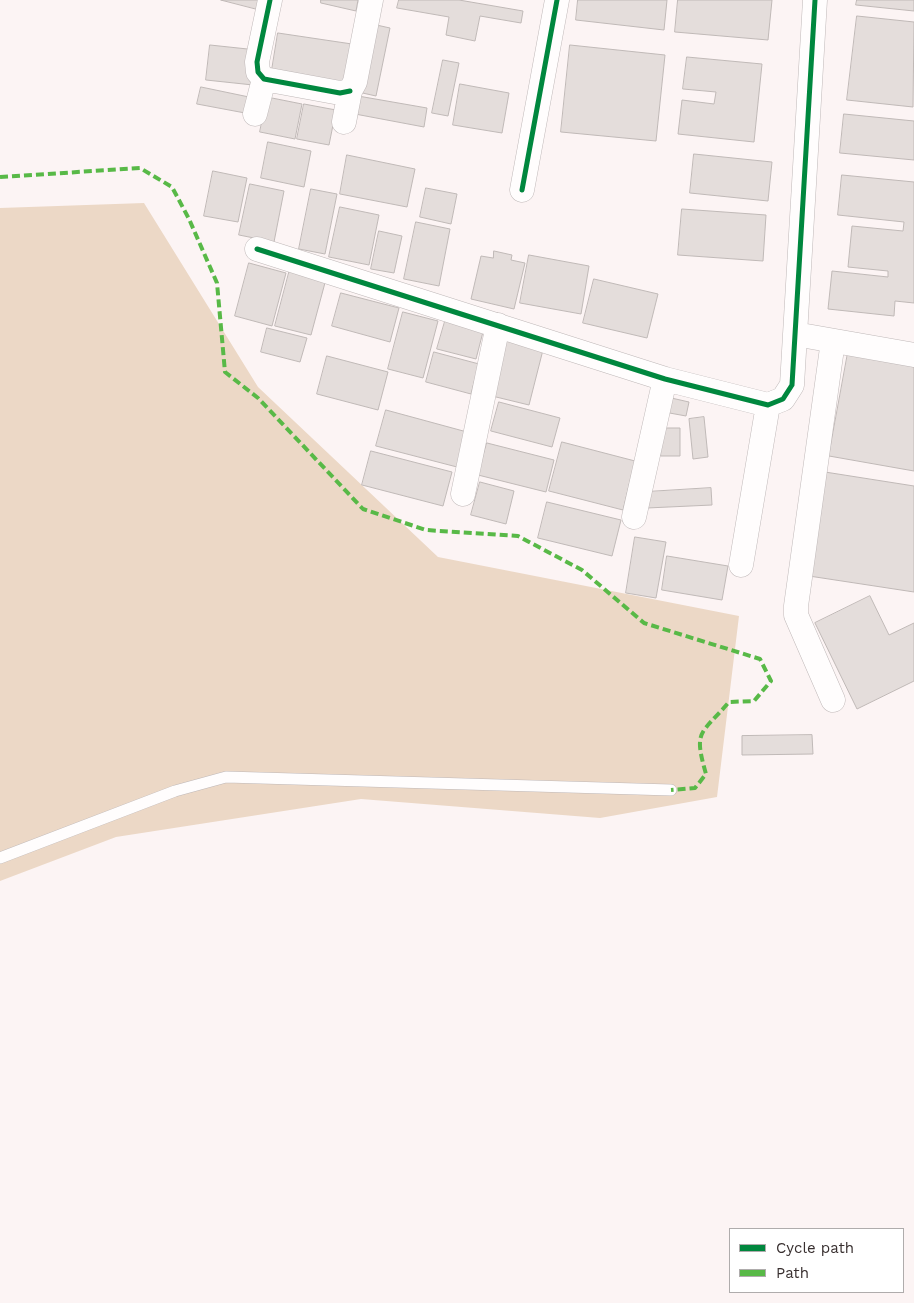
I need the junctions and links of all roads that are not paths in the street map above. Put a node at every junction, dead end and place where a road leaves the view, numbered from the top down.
1 (270, 0) edge
2 (371, 0) edge
3 (558, 0) edge
4 (815, 0) edge
5 (264, 79) junction
6 (350, 92) junction
7 (255, 114) dead end
8 (344, 122) dead end
9 (522, 190) dead end
10 (257, 249) dead end
11 (498, 325) junction
12 (795, 334) junction
13 (833, 341) junction
14 (914, 355) edge
15 (664, 380) junction
16 (768, 405) junction
17 (464, 494) dead end
18 (634, 517) dead end
19 (741, 566) dead end
20 (832, 700) dead end
21 (671, 790) dead end
22 (0, 858) edge

1 - 5 street
2 - 6 street
3 - 9 street
4 - 12 street
5 - 6 street
5 - 7 street
6 - 8 street
10 - 11 street
11 - 15 street
11 - 17 street
12 - 13 street
12 - 16 street
13 - 14 street
13 - 20 street
15 - 16 street
15 - 18 street
16 - 19 street
21 - 22 lane

